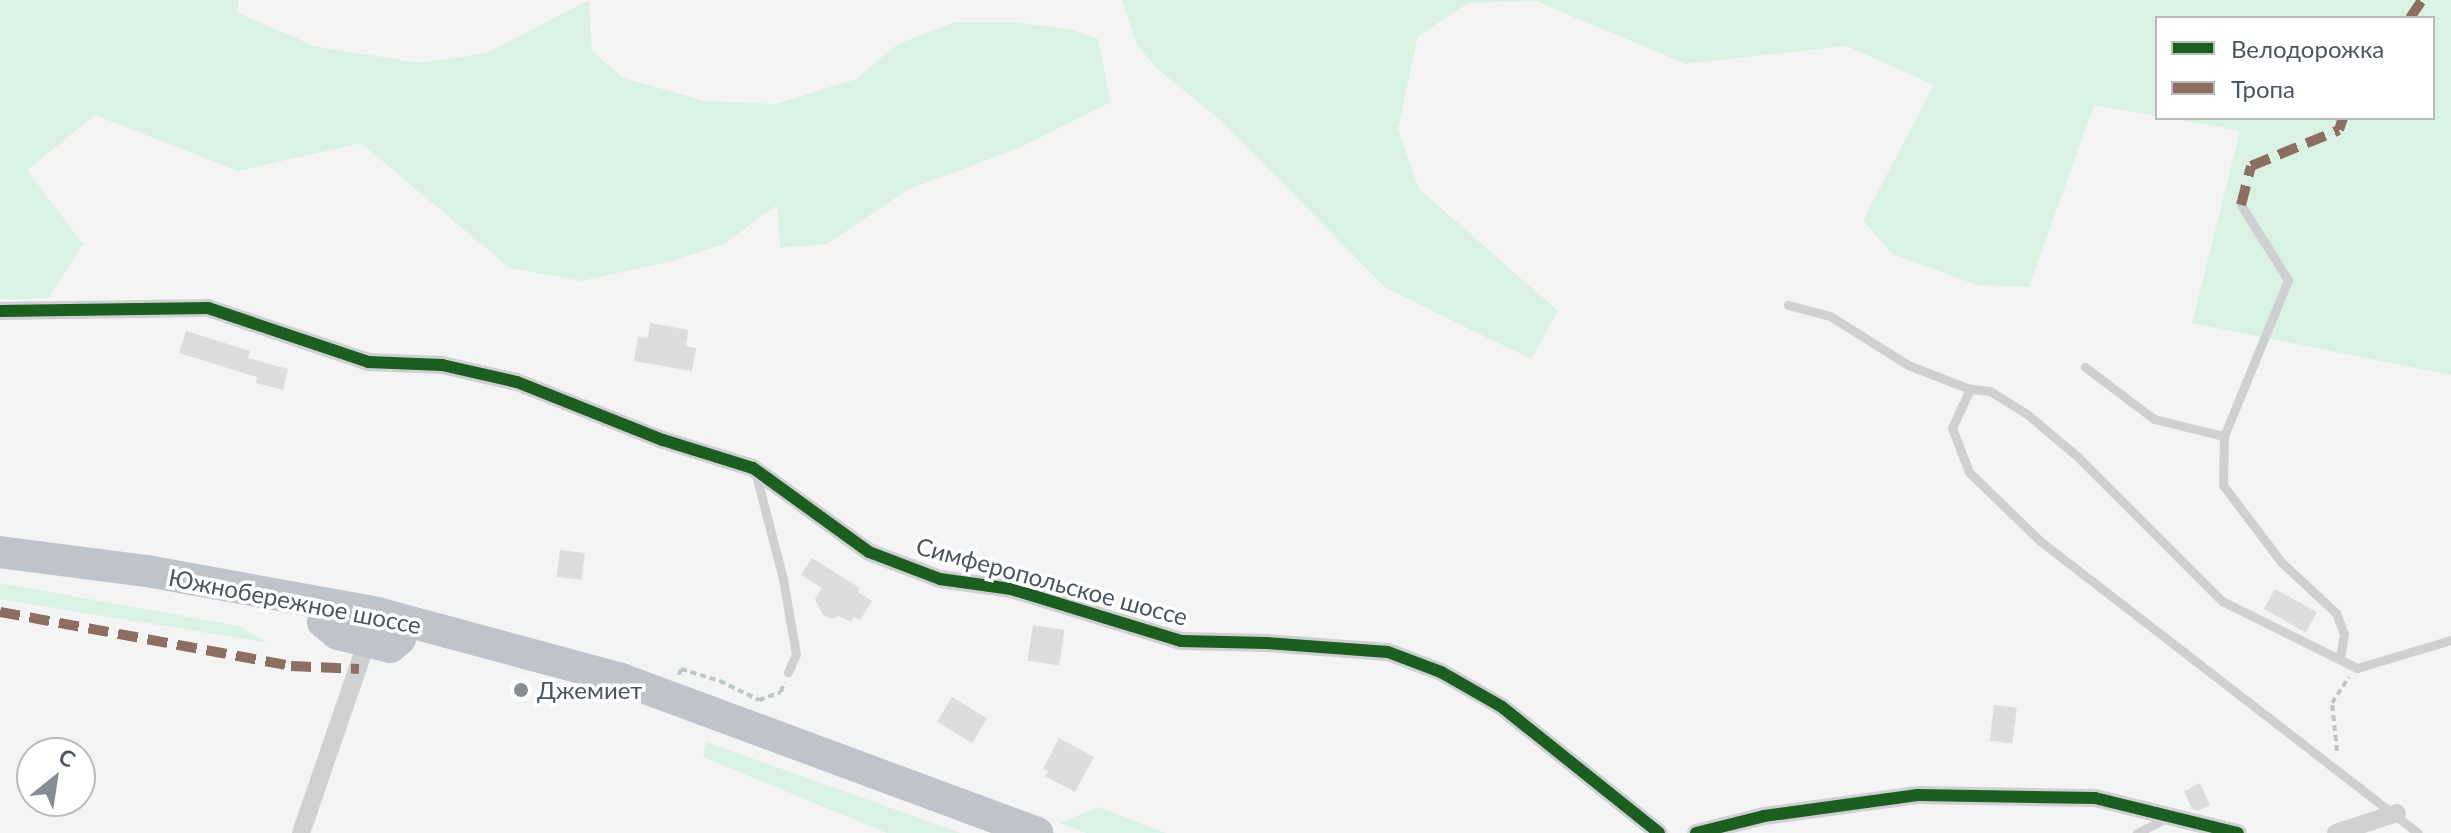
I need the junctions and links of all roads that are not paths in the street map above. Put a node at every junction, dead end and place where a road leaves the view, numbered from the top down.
1 (2241, 205) dead end
2 (1788, 305) dead end
3 (0, 311) edge
4 (2085, 367) dead end
5 (1970, 389) junction
6 (2224, 436) junction
7 (753, 468) junction
8 (0, 552) edge
9 (0, 568) edge
10 (318, 611) junction
11 (377, 634) junction
12 (449, 634) junction
13 (2451, 640) edge
14 (2340, 658) junction
15 (788, 672) road end
16 (2397, 813) junction
17 (2170, 816) junction
18 (301, 833) edge
19 (991, 833) edge
20 (1037, 833) edge
21 (1659, 833) edge
22 (1696, 833) edge
23 (2137, 833) edge
24 (2238, 833) edge
25 (2336, 833) edge
26 (2418, 833) edge

1 - 6 lane
2 - 5 lane
3 - 7 street, Симферопольское шоссе
4 - 6 lane
5 - 14 lane
5 - 16 lane
6 - 14 lane
7 - 15 lane
7 - 21 street, Симферопольское шоссе
8 - 10 highway, Южнобережное шоссе
9 - 10 highway, Южнобережное шоссе
10 - 11 highway, Южнобережное шоссе
10 - 12 highway, Южнобережное шоссе
11 - 12 highway
11 - 18 street
11 - 19 highway, Южнобережное шоссе
12 - 20 highway, Южнобережное шоссе
13 - 14 lane
16 - 25 street
16 - 26 lane
17 - 22 street
17 - 23 lane
17 - 24 street

